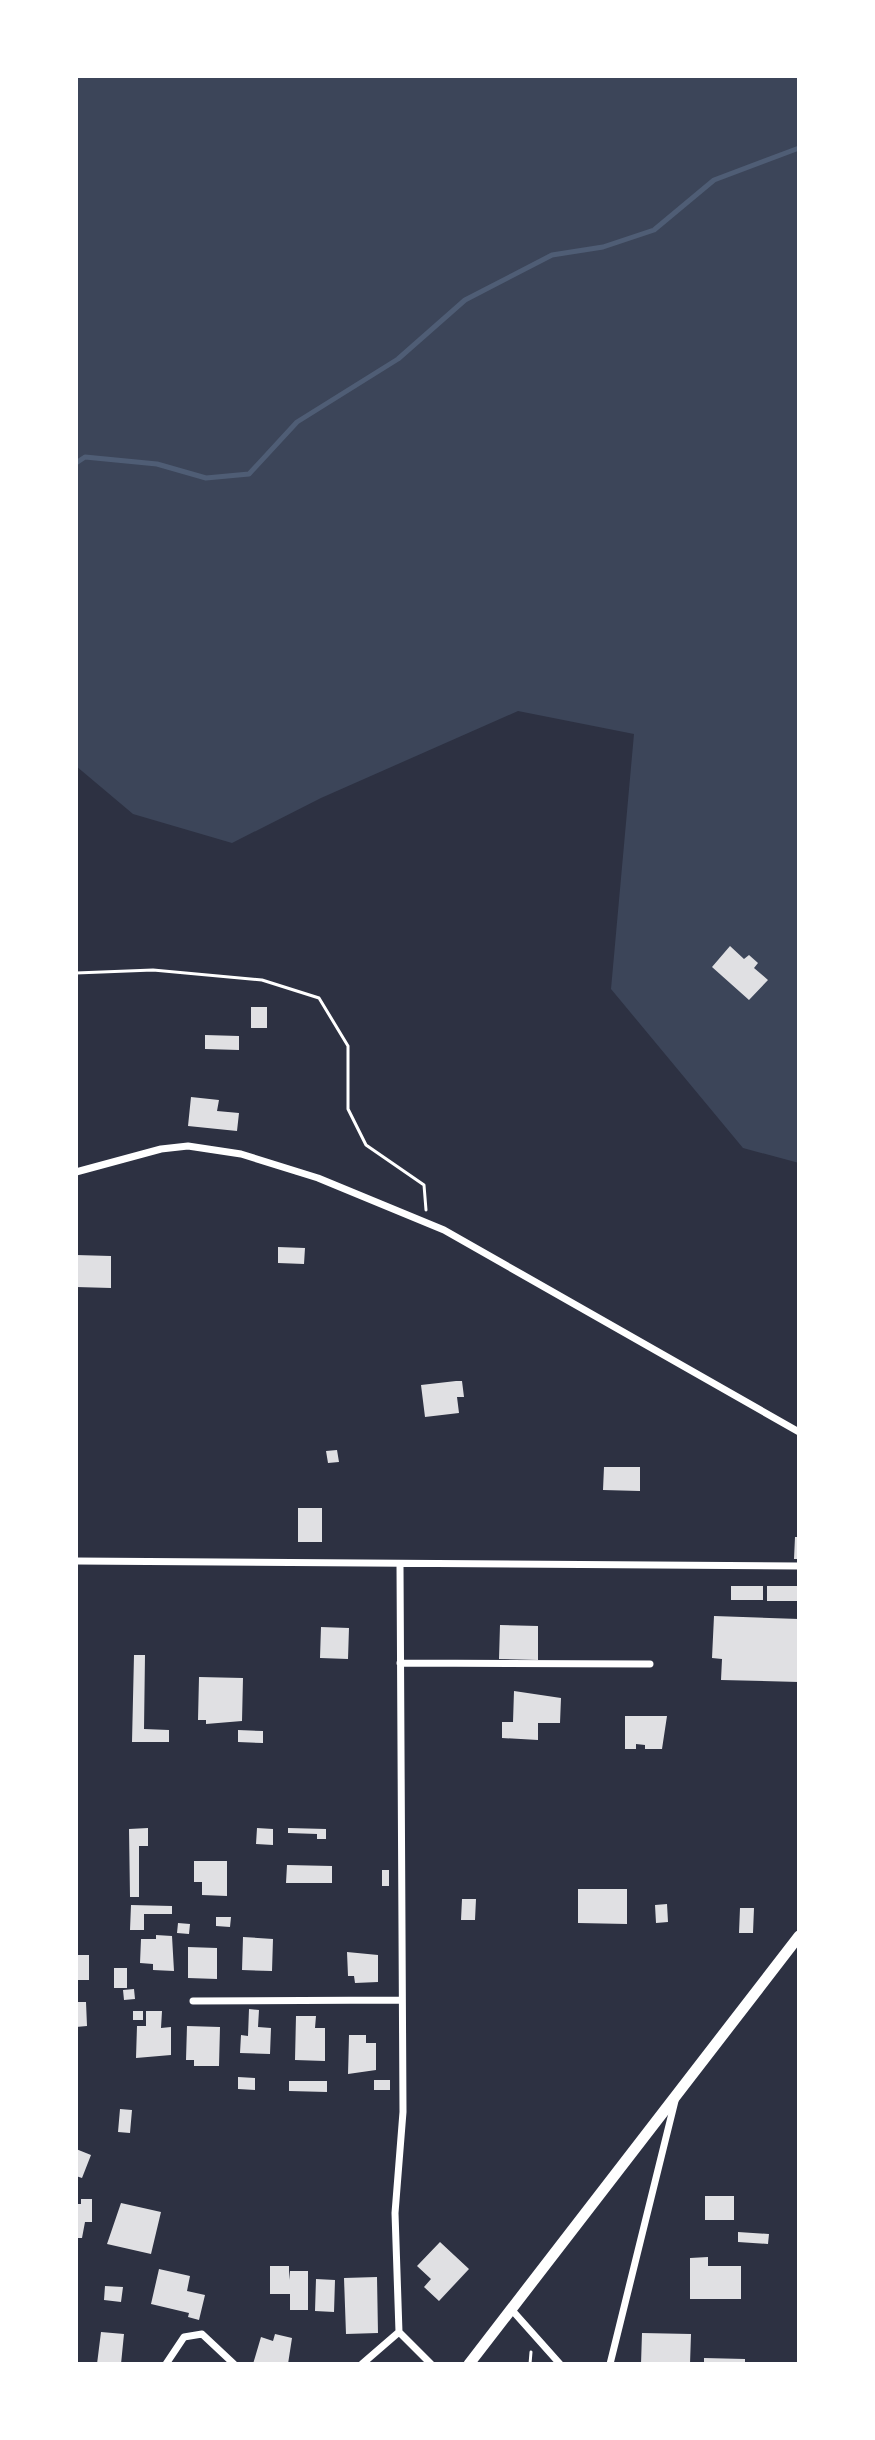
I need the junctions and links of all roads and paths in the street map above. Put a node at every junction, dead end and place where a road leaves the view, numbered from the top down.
1 (76, 973) edge
2 (76, 1172) edge
3 (427, 1222) junction
4 (799, 1432) edge
5 (76, 1561) edge
6 (400, 1565) junction
7 (799, 1566) edge
8 (400, 1663) junction
9 (650, 1664) dead end
10 (799, 1936) edge
11 (399, 2000) junction
12 (193, 2001) dead end
13 (677, 2091) junction
14 (511, 2308) junction
15 (399, 2332) junction
16 (166, 2364) edge
17 (234, 2364) edge
18 (362, 2364) edge
19 (431, 2364) edge
20 (469, 2364) edge
21 (560, 2364) edge
22 (610, 2364) edge

1 - 3 path
2 - 3 street
3 - 4 street
5 - 6 street
6 - 7 street
6 - 8 street
8 - 9 street
8 - 11 street
10 - 13 main road
11 - 12 street
11 - 15 street
13 - 14 main road
13 - 22 street
14 - 20 main road
14 - 21 street
15 - 18 street
15 - 19 street
16 - 17 street

